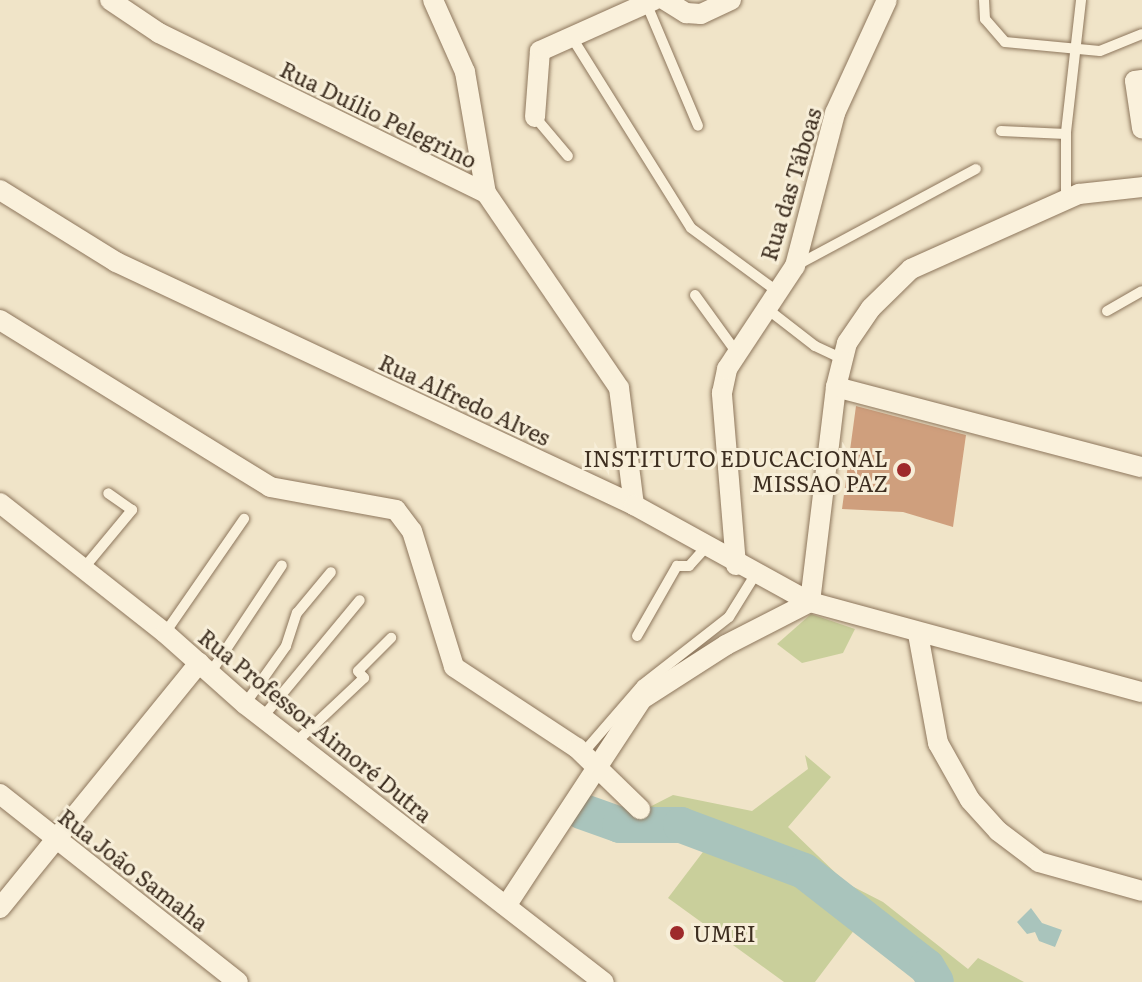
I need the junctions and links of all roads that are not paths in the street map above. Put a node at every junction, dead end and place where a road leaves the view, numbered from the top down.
1 (110, 0) edge
2 (433, 0) edge
3 (731, 0) edge
4 (887, 0) edge
5 (984, 0) edge
6 (1081, 0) edge
7 (655, 2) edge
8 (1142, 34) edge
9 (571, 36) junction
10 (1072, 50) junction
11 (1142, 80) edge
12 (535, 117) joint
13 (698, 126) dead end
14 (1142, 128) edge
15 (1001, 131) dead end
16 (1066, 134) junction
17 (568, 156) dead end
18 (976, 169) dead end
19 (1142, 187) edge
20 (0, 190) edge
21 (486, 193) junction
22 (1066, 199) junction
23 (795, 266) junction
24 (1142, 291) edge
25 (695, 295) dead end
26 (772, 300) junction
27 (1107, 311) dead end
28 (0, 320) edge
29 (737, 353) junction
30 (843, 359) junction
31 (836, 387) junction
32 (1142, 467) edge
33 (108, 493) dead end
34 (0, 503) edge
35 (634, 505) junction
36 (244, 519) dead end
37 (706, 547) junction
38 (282, 565) dead end
39 (736, 565) junction
40 (83, 569) junction
41 (331, 572) dead end
42 (755, 575) junction
43 (360, 600) dead end
44 (810, 602) junction
45 (165, 633) junction
46 (918, 634) junction
47 (637, 636) dead end
48 (391, 638) dead end
49 (205, 667) junction
50 (1142, 692) edge
51 (245, 704) junction
52 (262, 718) junction
53 (295, 743) junction
54 (589, 758) junction
55 (0, 794) edge
56 (640, 809) dead end
57 (56, 839) junction
58 (1142, 891) edge
59 (506, 906) junction
60 (0, 908) edge
61 (238, 982) edge
62 (604, 982) edge

1 - 21 street, Rua Duílio Pelegrino
2 - 21 street
3 - 7 street
4 - 23 street, Rua das Táboas
5 - 10 lane
6 - 10 lane
7 - 9 street
7 - 13 lane
8 - 10 lane
9 - 12 street
9 - 26 lane
10 - 16 lane
11 - 14 street
12 - 17 lane
15 - 16 lane
16 - 22 lane
18 - 23 lane
19 - 22 street
20 - 35 street, Rua Alfredo Alves
21 - 35 street, Rua Duílio Pelegrino
22 - 30 street
23 - 26 street, Rua das Táboas
24 - 27 lane
25 - 29 lane
26 - 29 street, Rua das Táboas
26 - 30 lane
28 - 54 street
29 - 39 street, Rua das Táboas
30 - 31 street
31 - 32 street
31 - 44 street
33 - 40 lane
34 - 40 street, Rua Professor Aimoré Dutra
35 - 37 street, Rua Alfredo Alves
36 - 45 lane
37 - 39 street, Rua Alfredo Alves
37 - 47 lane
38 - 49 lane
39 - 42 street, Rua Alfredo Alves
40 - 45 street, Rua Professor Aimoré Dutra
41 - 51 lane
42 - 44 street, Rua Alfredo Alves
42 - 54 lane
43 - 52 lane
44 - 46 street, Rua Alfredo Alves
44 - 54 street
45 - 49 street, Rua Professor Aimoré Dutra
46 - 50 street, Rua Alfredo Alves
46 - 58 street
48 - 53 lane
49 - 51 street, Rua Professor Aimoré Dutra
49 - 57 street
51 - 52 street, Rua Professor Aimoré Dutra
52 - 53 street, Rua Professor Aimoré Dutra
53 - 59 street, Rua Professor Aimoré Dutra
54 - 56 street
54 - 59 street
55 - 57 street, Rua João Samaha
57 - 60 street
57 - 61 street, Rua João Samaha
59 - 62 street, Rua Professor Aimoré Dutra

